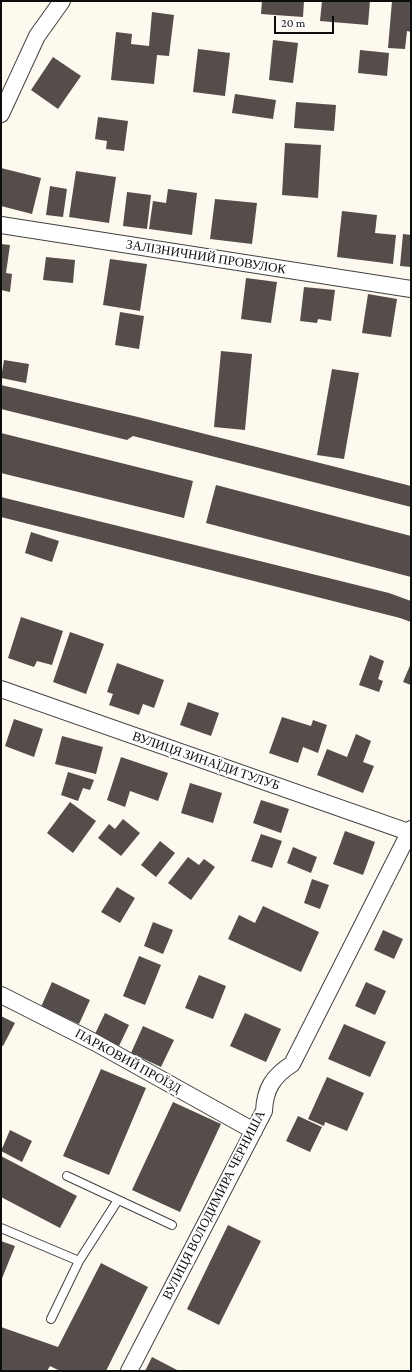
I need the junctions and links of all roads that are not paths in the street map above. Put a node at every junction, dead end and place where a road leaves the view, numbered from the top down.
1 (62, 1) edge
2 (1, 114) edge
3 (1, 225) edge
4 (411, 289) edge
5 (1, 689) edge
6 (410, 832) edge
7 (1, 995) edge
8 (254, 1131) junction
9 (67, 1176) dead end
10 (118, 1200) junction
11 (172, 1225) dead end
12 (1, 1228) edge
13 (79, 1261) junction
14 (51, 1319) dead end
15 (129, 1371) edge

1 - 2 street
3 - 4 street, ЗАЛІЗНИЧНИЙ ПРОВУЛОК
5 - 6 street, ВУЛИЦЯ ЗИНАЇДИ ТУЛУБ
6 - 8 street, ВУЛИЦЯ ВОЛОДИМИРА ЧЕРНИША
7 - 8 street, ПАРКОВИЙ ПРОЇЗД
8 - 15 street, ВУЛИЦЯ ВОЛОДИМИРА ЧЕРНИША
9 - 10 lane
10 - 11 lane
10 - 13 lane
12 - 13 lane
13 - 14 lane

